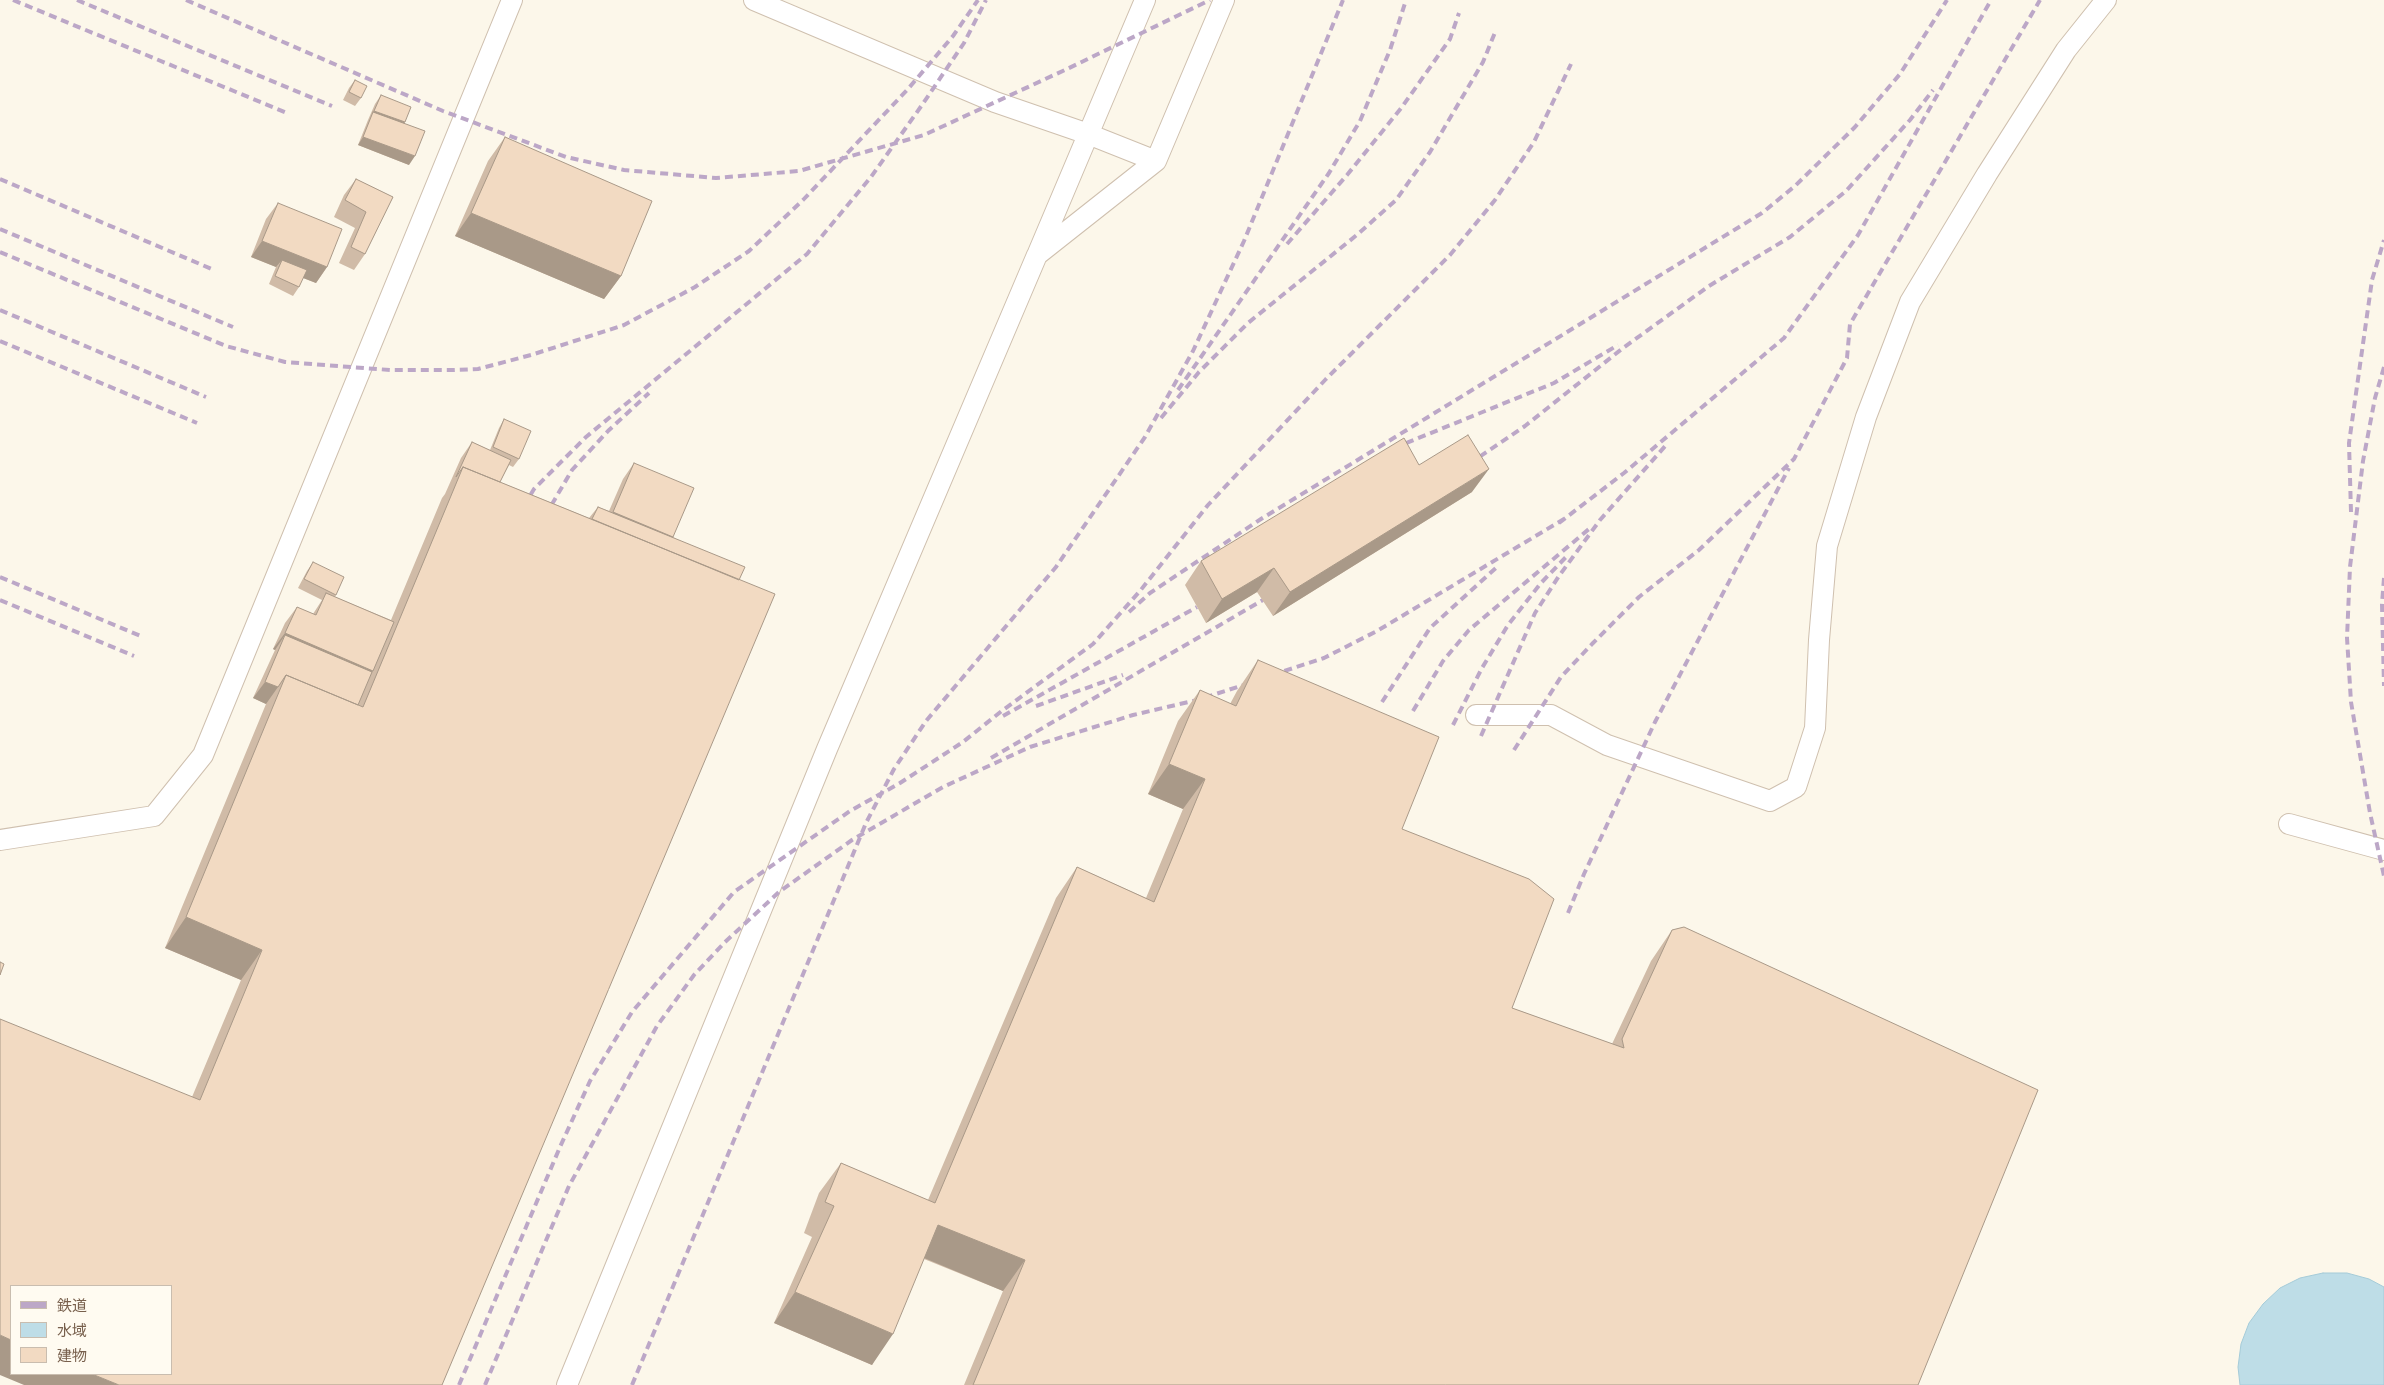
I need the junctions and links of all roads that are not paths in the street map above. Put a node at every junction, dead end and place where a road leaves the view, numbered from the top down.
1 (512, 0) edge
2 (754, 0) edge
3 (1144, 0) edge
4 (1224, 0) edge
5 (2106, 0) edge
6 (1088, 134) junction
7 (1156, 162) junction
8 (1037, 255) junction
9 (1476, 715) dead end
10 (2289, 824) dead end
11 (0, 840) edge
12 (2384, 850) edge
13 (568, 1385) edge

1 - 11 lane
2 - 6 lane
3 - 6 lane
4 - 7 lane
5 - 9 lane
6 - 7 lane
6 - 8 lane
7 - 8 lane
8 - 13 lane
10 - 12 lane

